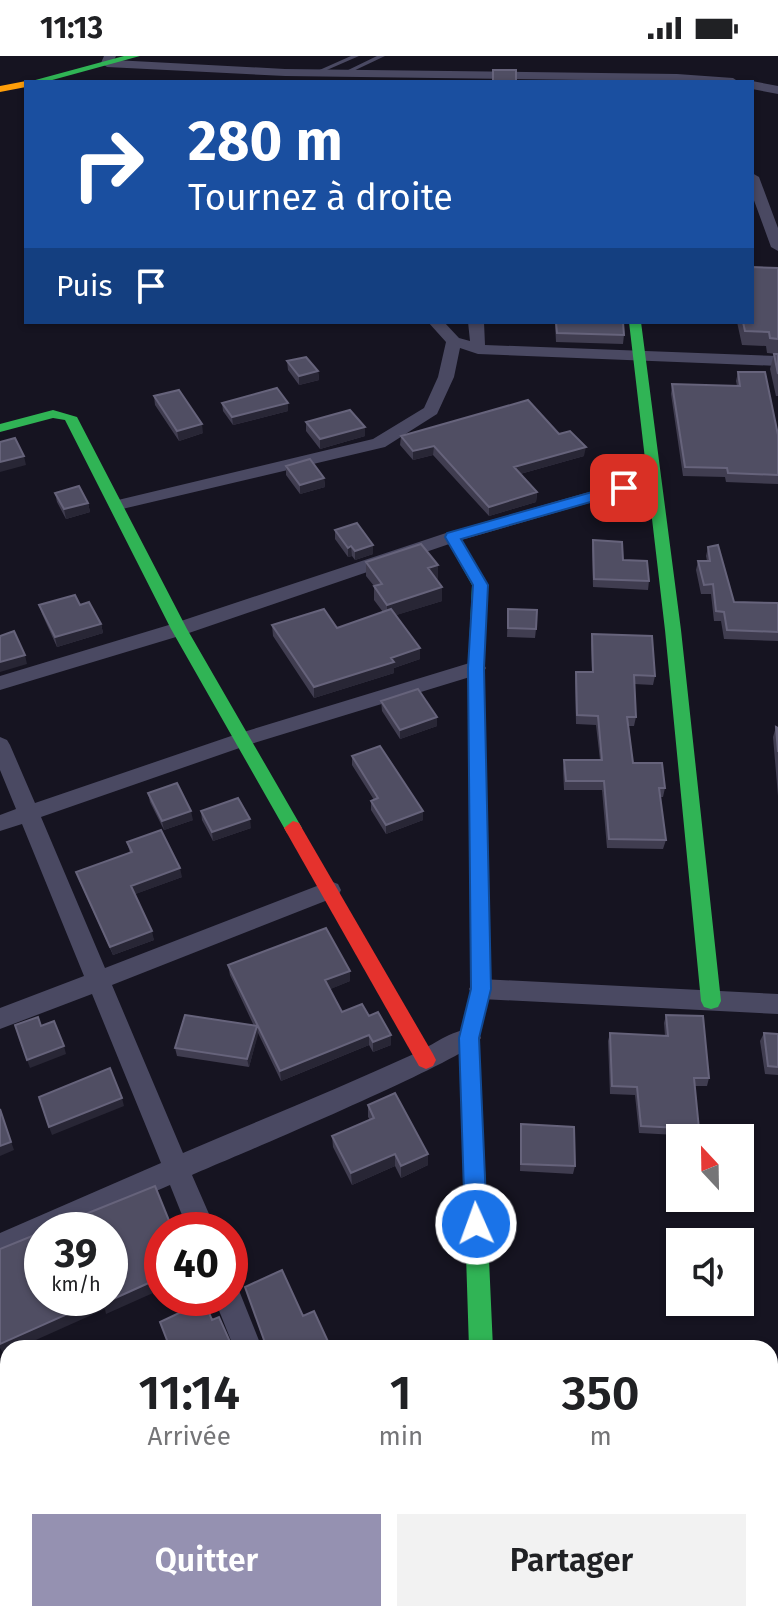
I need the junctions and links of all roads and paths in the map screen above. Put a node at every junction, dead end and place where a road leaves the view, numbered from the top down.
1 (133, 56) edge
2 (382, 56) edge
3 (108, 60) edge
4 (358, 60) edge
5 (333, 64) junction
6 (191, 69) junction
7 (318, 72) junction
8 (345, 73) junction
9 (471, 77) edge
10 (40, 80) edge
11 (204, 80) edge
12 (625, 80) edge
13 (24, 84) edge
14 (754, 85) edge
15 (0, 89) edge
16 (778, 90) edge
17 (754, 183) edge
18 (765, 214) edge
19 (778, 247) edge
20 (438, 324) edge
21 (476, 324) edge
22 (635, 324) edge
23 (454, 341) junction
24 (478, 349) junction
25 (639, 354) junction
26 (778, 361) edge
27 (0, 428) edge
28 (652, 479) junction
29 (118, 505) junction
30 (452, 537) junction
31 (179, 629) junction
32 (476, 668) junction
33 (0, 683) edge
34 (244, 739) junction
35 (0, 745) edge
36 (27, 814) junction
37 (0, 823) edge
38 (330, 890) junction
39 (97, 980) junction
40 (481, 989) junction
41 (711, 1001) junction
42 (778, 1004) edge
43 (0, 1019) edge
44 (469, 1038) junction
45 (426, 1060) junction
46 (178, 1170) junction
47 (195, 1212) edge
48 (0, 1246) edge
49 (235, 1316) edge
50 (245, 1340) edge
51 (481, 1340) edge

1 - 3 street
1 - 5 street
2 - 4 lane
3 - 6 street
3 - 10 street
4 - 5 street
4 - 8 lane
4 - 9 street
5 - 7 lane
6 - 7 street
6 - 11 street
7 - 8 street
8 - 9 street
9 - 12 street
13 - 15 street
14 - 16 street
17 - 18 street
18 - 19 street
20 - 23 street
21 - 24 street
22 - 25 street
23 - 24 street
23 - 29 street
24 - 25 street
25 - 26 street
25 - 28 street
27 - 29 street
28 - 30 street
28 - 41 street
29 - 31 street
30 - 31 street
30 - 32 street
31 - 33 street
31 - 34 street
32 - 34 street
32 - 40 street
34 - 36 street
34 - 38 street
35 - 36 street
36 - 37 street
36 - 39 street
38 - 39 street
38 - 45 street
39 - 43 street
39 - 46 street
40 - 41 street
40 - 44 street
41 - 42 street
44 - 45 street
44 - 51 street
45 - 46 street
46 - 47 street
46 - 48 street
49 - 50 street

